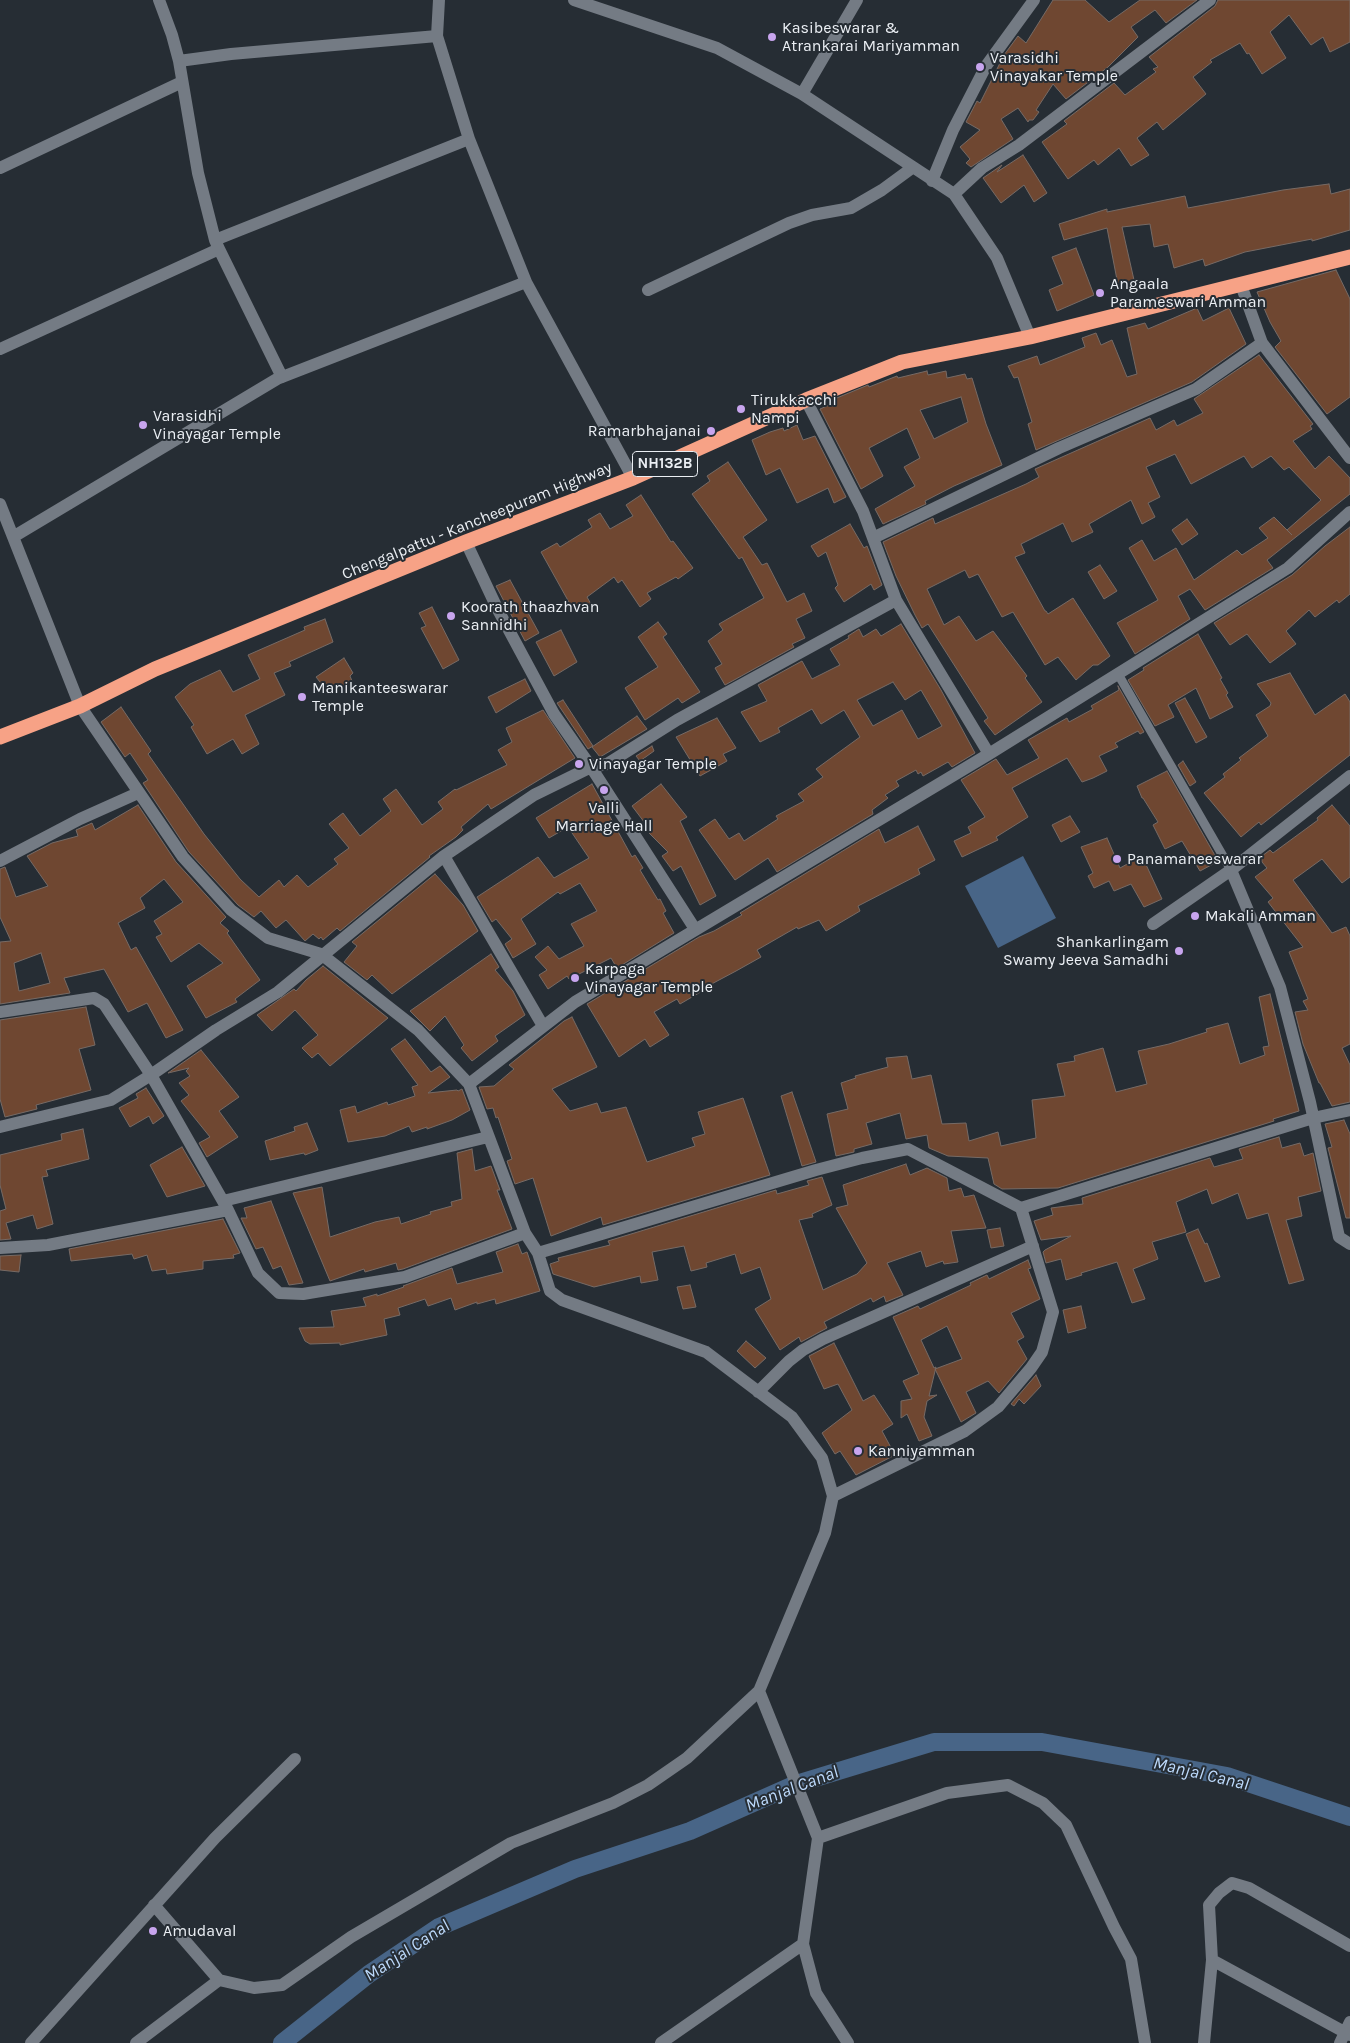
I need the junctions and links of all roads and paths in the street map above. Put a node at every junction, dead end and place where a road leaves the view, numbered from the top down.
1 (159, 0) edge
2 (439, 0) edge
3 (574, 0) edge
4 (857, 0) edge
5 (1034, 0) edge
6 (1210, 0) edge
7 (437, 36) junction
8 (179, 61) junction
9 (182, 82) junction
10 (802, 94) junction
11 (469, 139) junction
12 (0, 168) edge
13 (912, 168) junction
14 (932, 181) junction
15 (954, 194) junction
16 (217, 245) junction
17 (1350, 257) edge
18 (526, 282) junction
19 (1241, 284) junction
20 (648, 290) dead end
21 (1030, 337) junction
22 (1262, 344) junction
23 (0, 349) edge
24 (282, 377) junction
25 (806, 400) junction
26 (1350, 458) edge
27 (633, 478) junction
28 (0, 504) edge
29 (1350, 512) edge
30 (13, 537) junction
31 (873, 538) junction
32 (466, 542) junction
33 (896, 600) junction
34 (1118, 674) junction
35 (80, 706) junction
36 (0, 736) edge
37 (989, 754) junction
38 (591, 767) junction
39 (1350, 776) edge
40 (138, 793) junction
41 (444, 856) junction
42 (0, 861) edge
43 (1231, 870) junction
44 (1153, 924) dead end
45 (695, 929) junction
46 (321, 954) junction
47 (0, 1012) edge
48 (543, 1026) junction
49 (151, 1075) junction
50 (469, 1084) junction
51 (1350, 1110) edge
52 (1313, 1118) junction
53 (0, 1127) edge
54 (488, 1137) junction
55 (226, 1205) junction
56 (1021, 1208) junction
57 (525, 1233) junction
58 (1350, 1244) edge
59 (1033, 1246) junction
60 (0, 1248) edge
61 (538, 1252) junction
62 (758, 1392) junction
63 (833, 1496) junction
64 (759, 1692) junction
65 (295, 1760) dead end
66 (818, 1838) junction
67 (154, 1905) junction
68 (804, 1944) junction
69 (1350, 1946) edge
70 (1212, 1960) junction
71 (219, 1980) junction
72 (1346, 2033) edge
73 (31, 2043) edge
74 (136, 2043) edge
75 (661, 2043) edge
76 (848, 2043) edge
77 (1145, 2043) edge
78 (1204, 2043) edge

1 - 8 street
2 - 7 street
3 - 10 street
4 - 10 street
5 - 14 street
6 - 15 street
7 - 8 street
7 - 11 street
8 - 9 street
9 - 12 street
9 - 16 street
10 - 13 street
11 - 16 street
11 - 18 street
13 - 14 street
13 - 20 street
14 - 15 street
15 - 21 street
16 - 23 street
16 - 24 street
17 - 19 highway, Chengalpattu - Kancheepuram Highway / NH132B
18 - 24 street
18 - 27 street
19 - 21 highway, Chengalpattu - Kancheepuram Highway / NH132B
19 - 22 street
21 - 25 highway, Chengalpattu - Kancheepuram Highway / NH132B
22 - 26 street
22 - 31 street
24 - 30 street
25 - 27 highway, Chengalpattu - Kancheepuram Highway / NH132B
25 - 31 street
27 - 32 highway, Chengalpattu - Kancheepuram Highway / NH132B
28 - 30 street
29 - 34 street
30 - 35 street
31 - 33 street
32 - 35 highway, Chengalpattu - Kancheepuram Highway / NH132B
32 - 38 street
33 - 37 street
33 - 38 street
34 - 37 street
34 - 43 lane
35 - 36 highway, Chengalpattu - Kancheepuram Highway / NH132B
35 - 40 street
37 - 45 street
38 - 41 street
38 - 45 street
39 - 43 street
40 - 42 street
40 - 46 street
41 - 46 street
41 - 48 street
43 - 44 street
43 - 52 street
45 - 48 street
46 - 49 street
46 - 50 street
47 - 49 street
48 - 50 street
49 - 53 street
49 - 55 street
50 - 54 street
51 - 52 street
52 - 56 street
52 - 58 street
54 - 55 street
54 - 57 street
55 - 57 street
55 - 60 street
56 - 59 street
56 - 61 street
57 - 61 street
59 - 62 street
59 - 63 street
61 - 62 street
62 - 63 street
63 - 64 street
64 - 66 street
64 - 71 street
65 - 67 street
66 - 68 street
66 - 77 street
67 - 71 street
67 - 73 street
68 - 75 street
68 - 76 street
69 - 70 street
70 - 72 street
70 - 78 street
71 - 74 street

